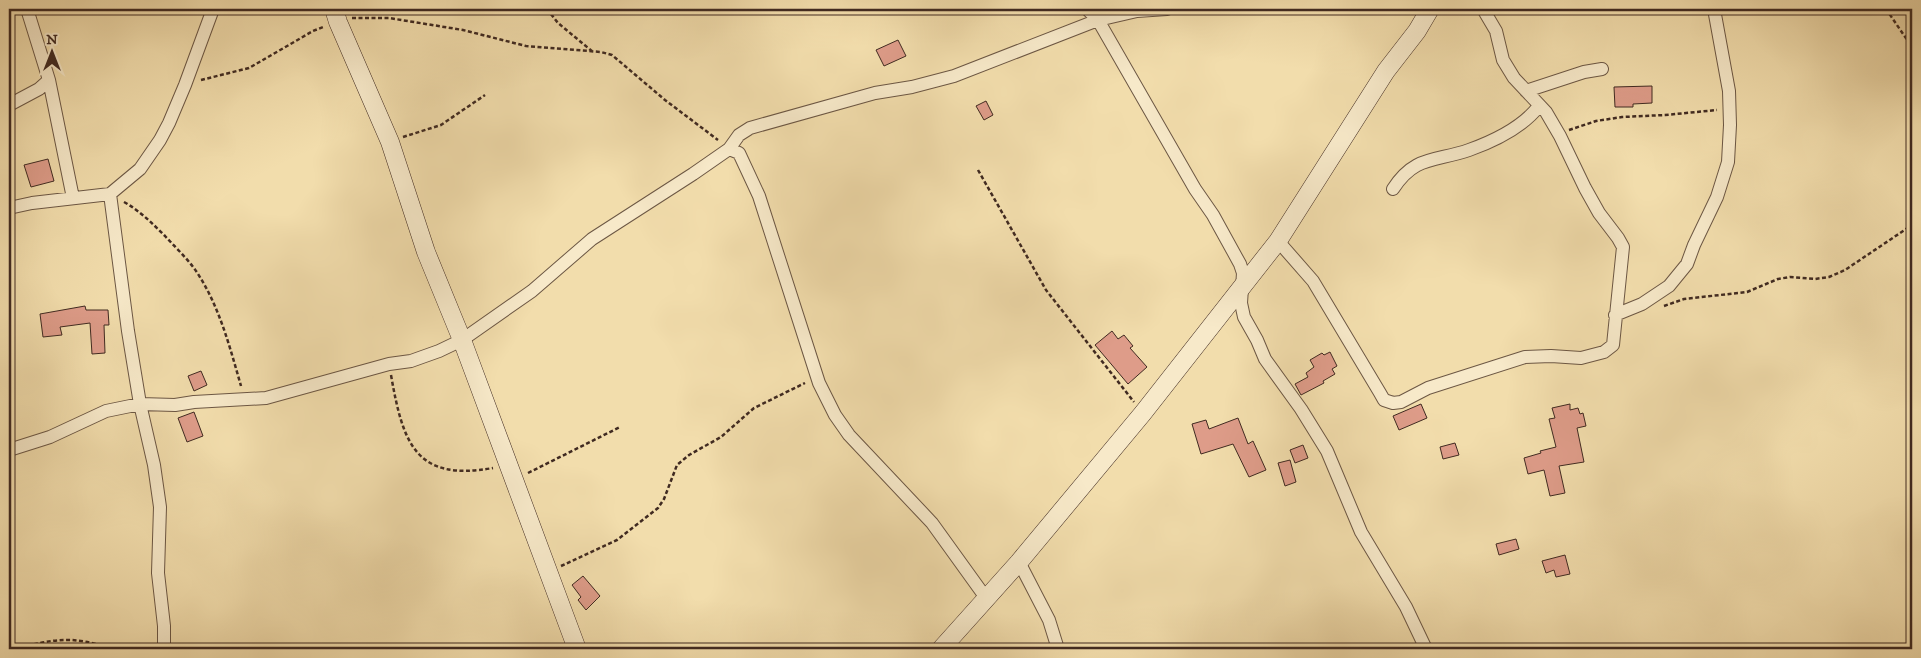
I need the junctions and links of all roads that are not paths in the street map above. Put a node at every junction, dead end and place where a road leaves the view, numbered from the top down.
1 (27, 9) edge
2 (212, 9) edge
3 (1087, 9) edge
4 (1167, 9) edge
5 (1430, 9) edge
6 (1483, 9) edge
7 (1714, 9) edge
8 (336, 15) edge
9 (1098, 20) junction
10 (1602, 69) dead end
11 (49, 80) junction
12 (1526, 90) junction
13 (9, 105) edge
14 (1539, 106) junction
15 (729, 149) junction
16 (1393, 189) dead end
17 (110, 194) junction
18 (73, 198) junction
19 (9, 208) edge
20 (1278, 241) junction
21 (1242, 287) junction
22 (1615, 315) junction
23 (462, 340) junction
24 (140, 404) junction
25 (9, 450) edge
26 (1019, 562) junction
27 (986, 598) junction
28 (164, 649) edge
29 (577, 649) edge
30 (941, 649) edge
31 (1058, 649) edge
32 (1426, 649) edge

1 - 11 street
2 - 17 street
3 - 9 street
4 - 9 street
5 - 20 street
6 - 12 street
7 - 22 street
8 - 23 street
9 - 15 street
9 - 21 street
10 - 12 street
11 - 13 street
11 - 18 street
12 - 14 street
14 - 16 street
14 - 22 street
15 - 23 street
15 - 27 street
17 - 18 street
17 - 24 street
18 - 19 street
20 - 21 street
20 - 22 street
21 - 26 street
21 - 32 street
23 - 24 street
23 - 29 street
24 - 25 street
24 - 28 street
26 - 27 street
26 - 31 street
27 - 30 street

